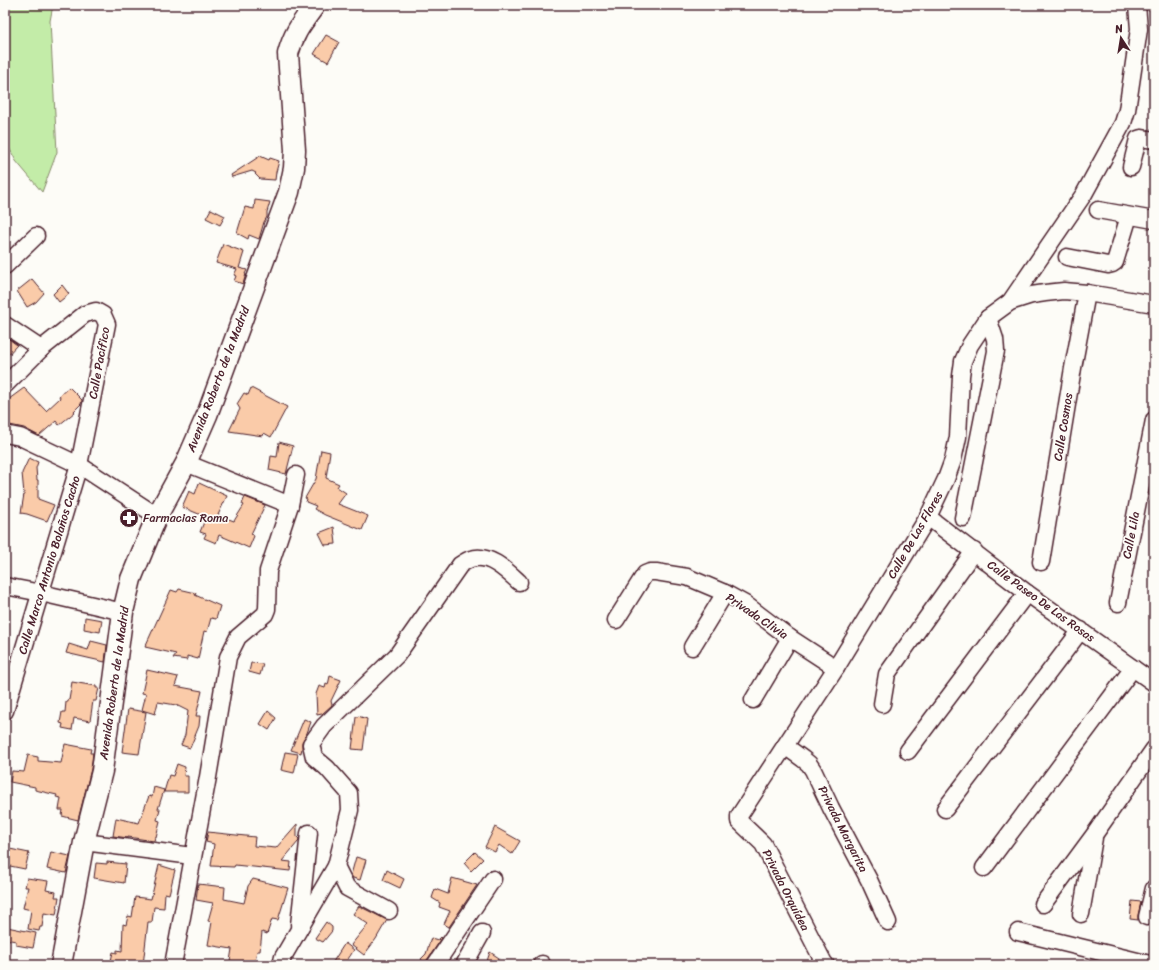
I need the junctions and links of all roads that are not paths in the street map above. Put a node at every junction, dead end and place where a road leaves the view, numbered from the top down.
1 (315, 5) edge
2 (1137, 5) edge
3 (1154, 140) edge
4 (1131, 167) dead end
5 (1098, 210) dead end
6 (1129, 216) junction
7 (1154, 220) edge
8 (36, 236) dead end
9 (1067, 257) dead end
10 (5, 266) edge
11 (1087, 293) junction
12 (1010, 302) junction
13 (1154, 304) edge
14 (988, 318) junction
15 (5, 325) edge
16 (41, 349) junction
17 (5, 385) edge
18 (1154, 420) edge
19 (5, 434) edge
20 (186, 463) junction
21 (79, 465) junction
22 (296, 475) dead end
23 (290, 506) junction
24 (157, 516) junction
25 (928, 517) junction
26 (963, 518) dead end
27 (974, 551) junction
28 (1041, 562) dead end
29 (519, 582) dead end
30 (5, 586) edge
31 (41, 593) junction
32 (725, 593) junction
33 (1027, 593) junction
34 (1118, 602) dead end
35 (123, 612) junction
36 (616, 620) dead end
37 (1081, 630) junction
38 (790, 638) junction
39 (692, 647) dead end
40 (836, 668) junction
41 (1133, 668) junction
42 (1154, 683) edge
43 (753, 700) dead end
44 (882, 704) dead end
45 (5, 711) edge
46 (785, 746) junction
47 (1154, 749) edge
48 (908, 751) dead end
49 (946, 809) dead end
50 (739, 821) joint
51 (309, 833) dead end
52 (1094, 834) junction
53 (84, 842) junction
54 (192, 856) junction
55 (336, 866) junction
56 (984, 868) dead end
57 (493, 879) dead end
58 (1154, 888) edge
59 (1043, 904) dead end
60 (389, 911) dead end
61 (1081, 914) dead end
62 (1146, 917) dead end
63 (888, 922) dead end
64 (298, 930) junction
65 (1018, 932) dead end
66 (482, 933) dead end
67 (61, 965) edge
68 (172, 965) edge
69 (281, 965) edge
70 (434, 965) edge
71 (464, 965) edge
72 (826, 965) edge
73 (1154, 965) edge

1 - 20 main road, Avenida Roberto de la Madrid
2 - 12 street
3 - 4 street
5 - 6 street
6 - 7 street
6 - 9 street
8 - 10 street
11 - 12 street, Calle De Las Flores
11 - 13 street, Calle De Las Flores
11 - 28 street, Calle Cosmos
12 - 14 street, Calle De Las Flores
14 - 25 street, Calle De Las Flores
14 - 26 street
15 - 16 street
16 - 17 street, Calle Pacífico
16 - 21 street, Calle Pacífico
18 - 34 street, Calle Lila
19 - 21 street
20 - 23 street
20 - 24 main road, Avenida Roberto de la Madrid
21 - 24 street
21 - 31 street, Calle Marco Antonio Bolaños Cacho
22 - 23 street
23 - 54 street
24 - 35 main road, Avenida Roberto de la Madrid
25 - 27 street, Calle Paseo De Las Rosas
25 - 40 street, Calle De Las Flores
27 - 33 street, Calle Paseo De Las Rosas
27 - 44 street
29 - 55 street
30 - 31 street
31 - 35 street
31 - 45 street, Calle Marco Antonio Bolaños Cacho
32 - 36 street, Privada Clivia
32 - 38 street, Privada Clivia
32 - 39 street
33 - 37 street, Calle Paseo De Las Rosas
33 - 48 street
35 - 53 main road, Avenida Roberto de la Madrid
37 - 41 street, Calle Paseo De Las Rosas
37 - 49 street
38 - 40 street, Privada Clivia
38 - 43 street
40 - 46 street, Calle De Las Flores
41 - 42 street, Calle Paseo De Las Rosas
41 - 56 street
46 - 50 street, Calle De Las Flores
46 - 63 street, Privada Margarita
47 - 52 street
50 - 72 street, Privada Orquídea
51 - 64 street
52 - 59 street
52 - 61 street
53 - 54 street
53 - 67 main road, Avenida Roberto de la Madrid
54 - 68 street
55 - 60 street
55 - 64 street
57 - 70 street
58 - 62 street
64 - 69 street
65 - 73 street
66 - 71 street

